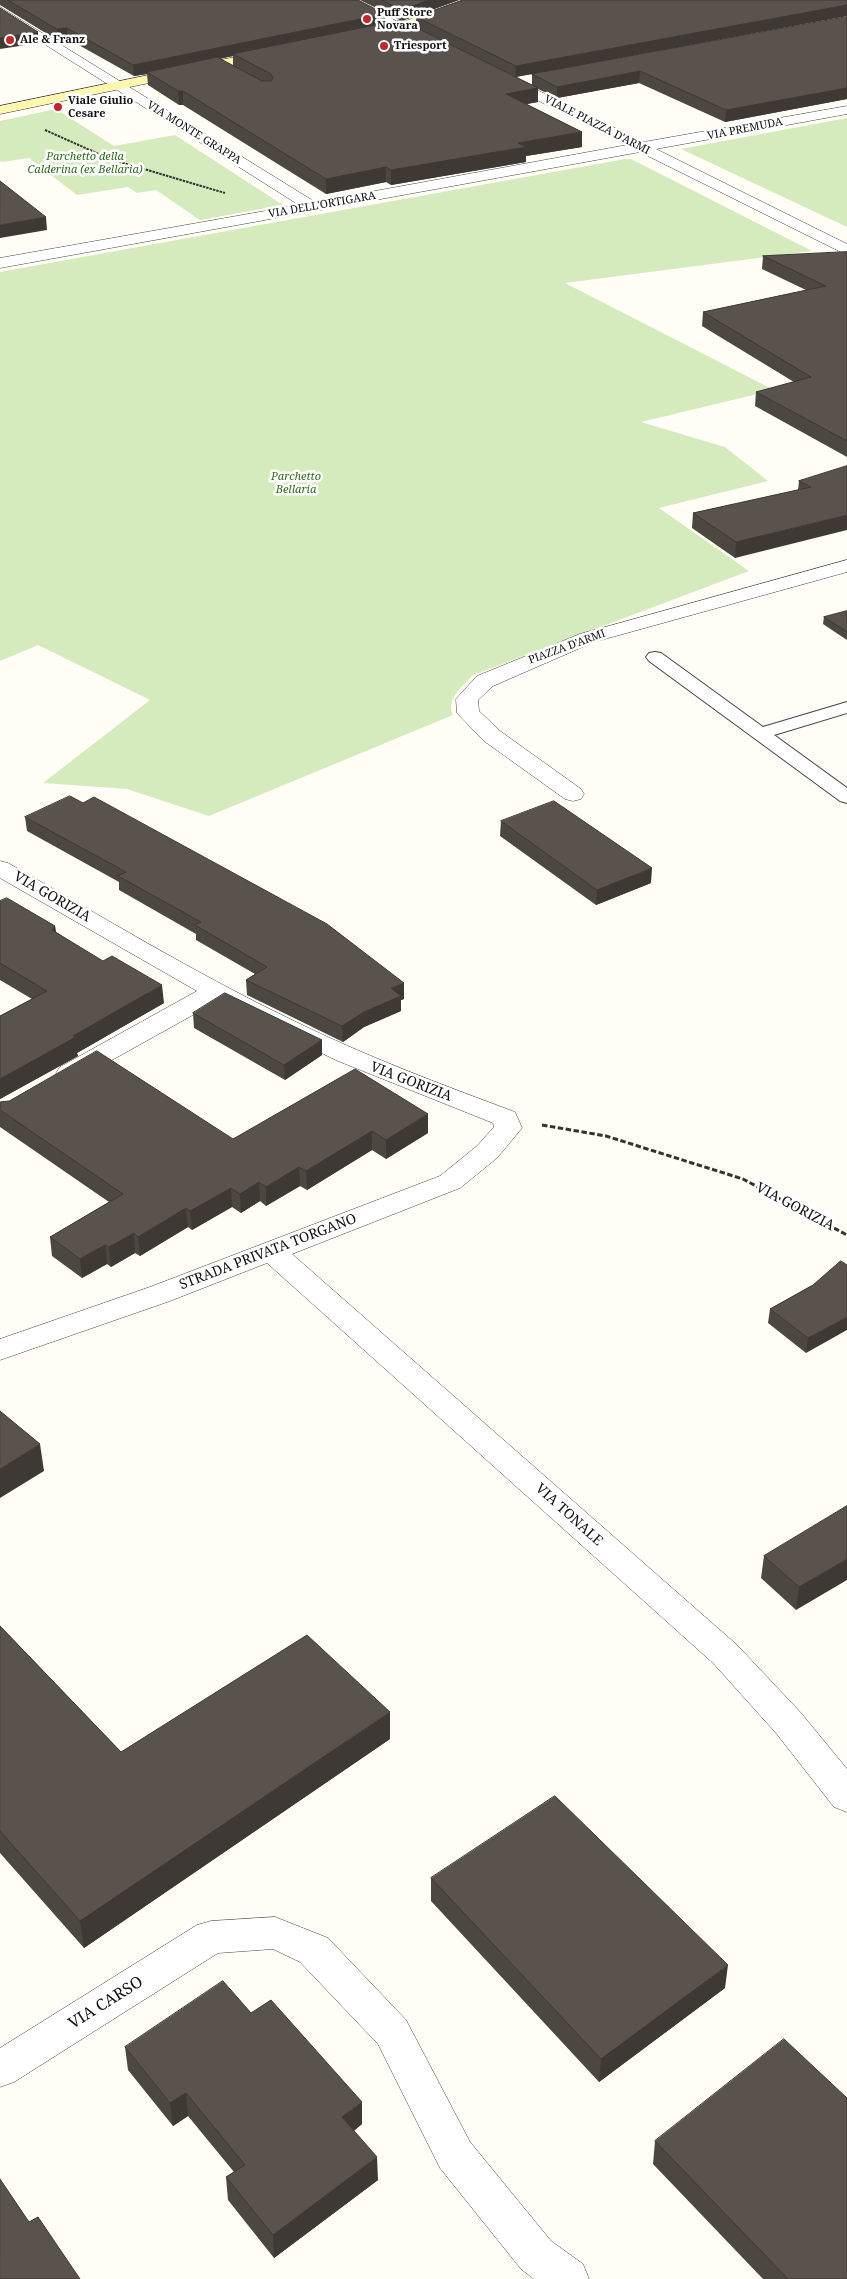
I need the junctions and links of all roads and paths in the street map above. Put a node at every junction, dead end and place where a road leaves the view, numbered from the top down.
1 (347, 0) edge
2 (475, 0) edge
3 (0, 11) edge
4 (401, 27) junction
5 (366, 34) edge
6 (437, 45) edge
7 (283, 52) edge
8 (218, 65) junction
9 (488, 70) edge
10 (237, 75) edge
11 (532, 80) edge
12 (513, 83) junction
13 (117, 86) junction
14 (0, 110) edge
15 (847, 110) edge
16 (40, 128) dead end
17 (644, 148) junction
18 (229, 194) dead end
19 (313, 207) junction
20 (847, 250) edge
21 (0, 263) edge
22 (847, 566) edge
23 (655, 656) dead end
24 (847, 707) edge
25 (760, 734) junction
26 (844, 791) edge
27 (573, 794) dead end
28 (0, 868) edge
29 (217, 991) junction
30 (52, 1083) edge
31 (505, 1118) junction
32 (847, 1235) edge
33 (272, 1250) junction
34 (0, 1350) edge
35 (847, 1797) edge
36 (0, 2069) edge
37 (568, 2279) edge

1 - 4 street
2 - 4 main road
3 - 13 street, VIA MONTE GRAPPA
4 - 5 main road
4 - 6 street
7 - 8 main road
8 - 10 lane
8 - 13 main road
9 - 12 street, VIALE PIAZZA D'ARMI
11 - 12 street
12 - 17 street, VIALE PIAZZA D'ARMI
13 - 14 main road
13 - 19 street, VIA MONTE GRAPPA
15 - 17 street, VIA PREMUDA
16 - 18 path
17 - 19 street, VIA DELL'ORTIGARA
17 - 20 street, VIALE PIAZZA D'ARMI
19 - 21 street, VIA DELL'ORTIGARA
22 - 27 street, PIAZZA D'ARMI
23 - 25 lane
24 - 25 lane
25 - 26 lane
28 - 29 street, VIA GORIZIA
29 - 30 street
29 - 31 street, VIA GORIZIA
31 - 32 path, VIA GORIZIA
31 - 33 street, STRADA PRIVATA TORGANO
33 - 34 street, STRADA PRIVATA TORGANO
33 - 35 street, VIA TONALE
36 - 37 street, VIA CARSO

